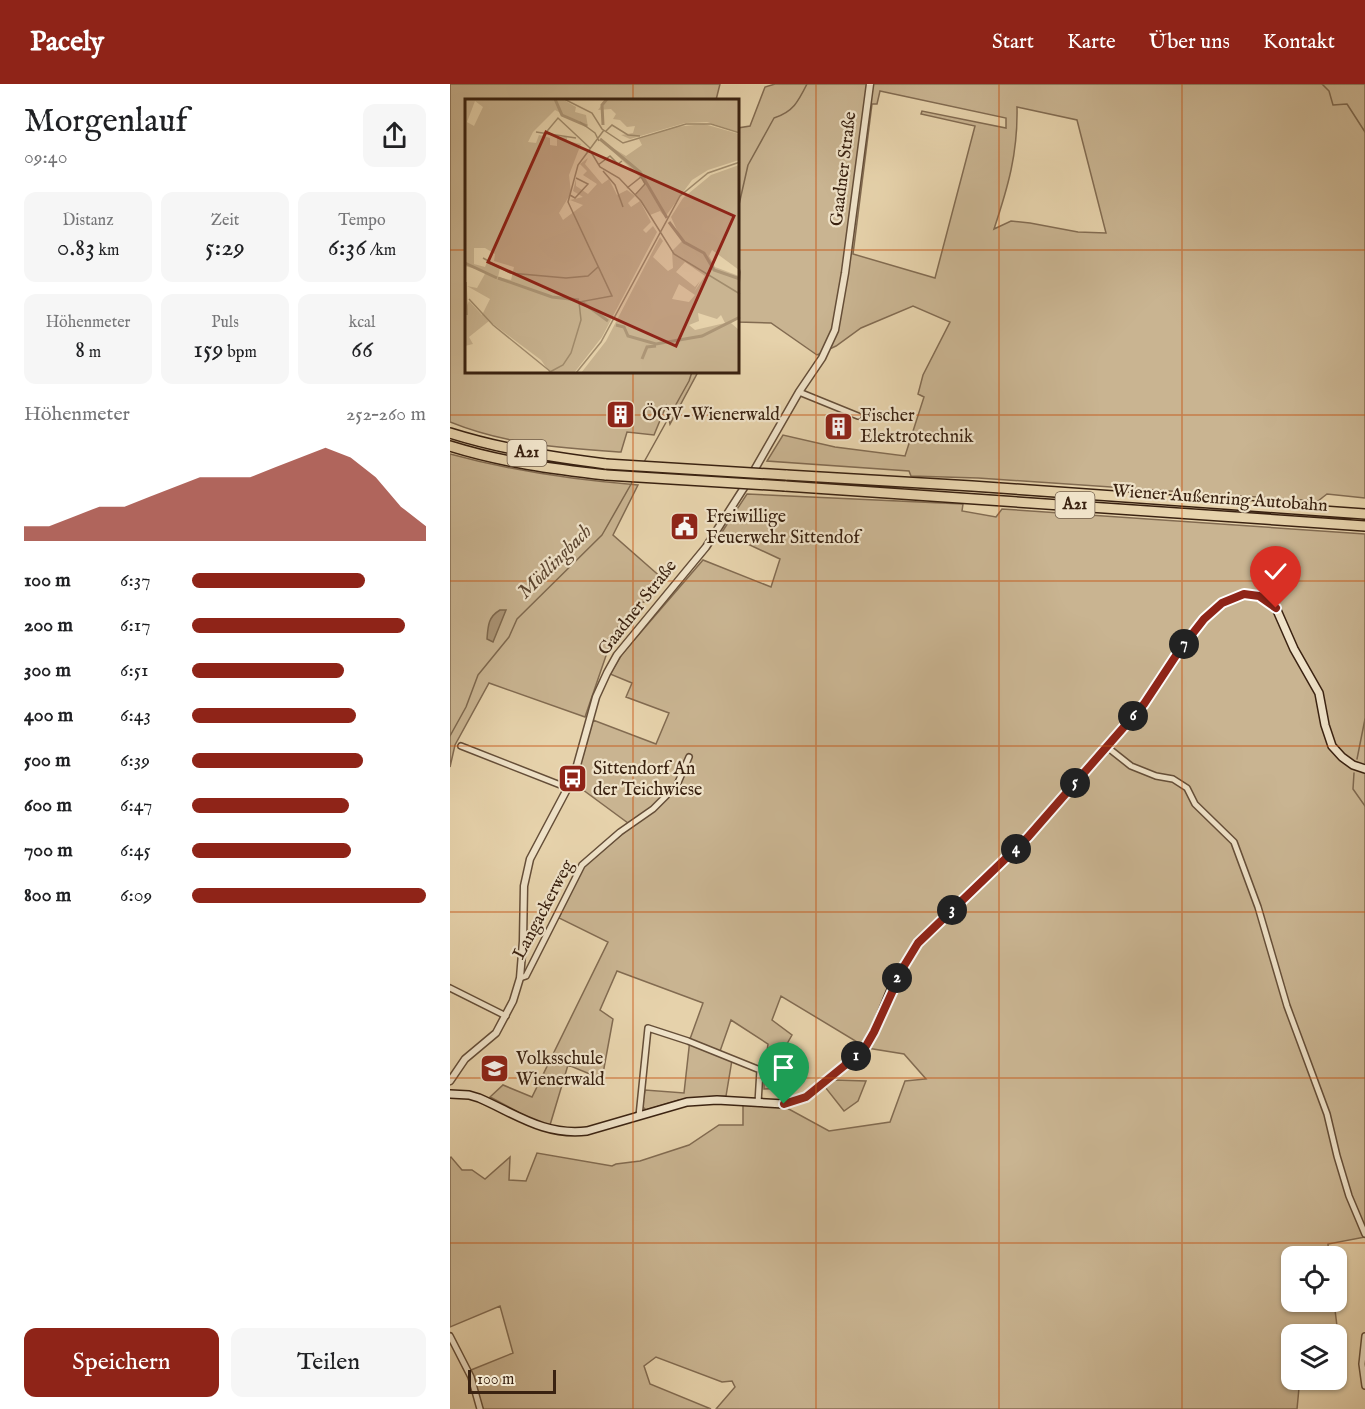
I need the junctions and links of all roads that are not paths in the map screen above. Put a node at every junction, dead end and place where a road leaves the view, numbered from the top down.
1 (870, 84) edge
2 (799, 392) junction
3 (858, 416) dead end
4 (450, 433) edge
5 (450, 446) edge
6 (1365, 514) edge
7 (1365, 526) edge
8 (461, 746) dead end
9 (1107, 747) junction
10 (688, 757) dead end
11 (1365, 769) edge
12 (568, 788) junction
13 (523, 977) junction
14 (450, 988) edge
15 (506, 1016) junction
16 (450, 1081) edge
17 (450, 1094) edge
18 (758, 1102) junction
19 (639, 1116) junction
20 (1365, 1234) edge
21 (450, 1336) edge
22 (1365, 1336) edge
23 (1365, 1386) edge
24 (480, 1409) edge

1 - 2 street, Gaadner Straße
2 - 3 street
2 - 12 street, Gaadner Straße
4 - 6 highway, Wiener Außenring Autobahn / A21, bridge
5 - 7 highway, Wiener Außenring Autobahn / A21, bridge
8 - 12 street
9 - 11 main road
9 - 18 main road
9 - 20 street
10 - 13 street, Langackerweg
12 - 13 street, Gaadner Straße
13 - 15 street, Gaadner Straße
14 - 15 street
15 - 16 street, Gaadner Straße
17 - 19 main road
18 - 19 main road
18 - 19 street
21 - 24 street
22 - 23 street

